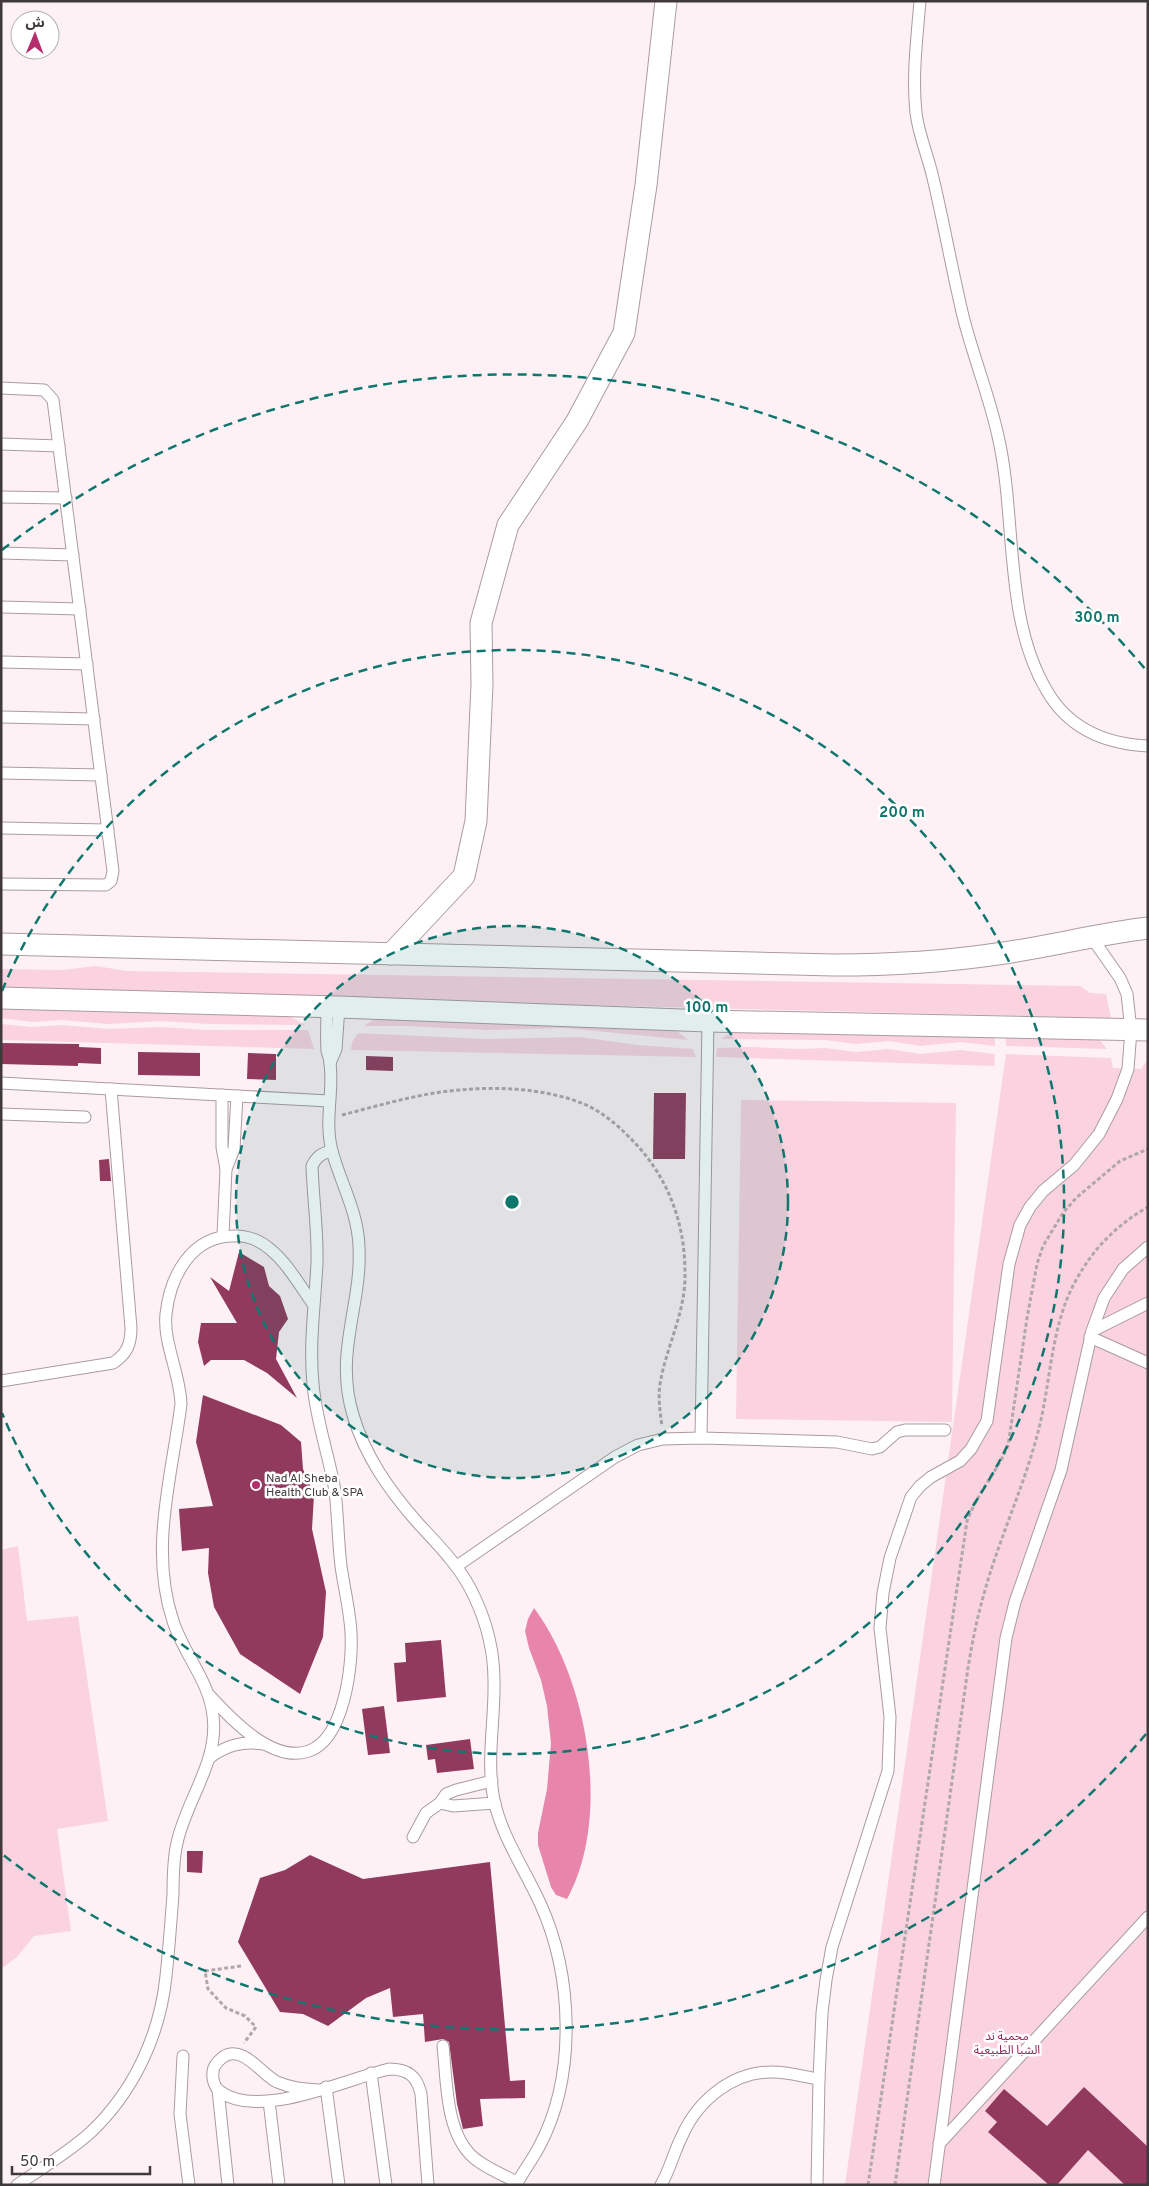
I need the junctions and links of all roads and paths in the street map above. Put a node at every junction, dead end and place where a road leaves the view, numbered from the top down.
1 (666, 1) edge
2 (920, 1) edge
3 (1, 388) edge
4 (1, 444) edge
5 (59, 446) junction
6 (1, 496) edge
7 (66, 498) junction
8 (1, 553) edge
9 (73, 555) junction
10 (1, 607) edge
11 (80, 609) junction
12 (1, 662) edge
13 (87, 664) junction
14 (1, 717) edge
15 (94, 719) junction
16 (1148, 746) edge
17 (1, 774) edge
18 (101, 775) junction
19 (1, 828) edge
20 (108, 830) junction
21 (1, 884) edge
22 (1148, 928) edge
23 (1092, 938) junction
24 (1, 944) edge
25 (391, 954) junction
26 (1, 998) edge
27 (333, 1007) junction
28 (708, 1020) junction
29 (1134, 1030) edge
30 (1, 1083) edge
31 (111, 1089) junction
32 (222, 1095) junction
33 (237, 1096) junction
34 (329, 1101) junction
35 (1, 1114) edge
36 (85, 1117) dead end
37 (328, 1118) junction
38 (1148, 1149) edge
39 (332, 1151) junction
40 (226, 1169) junction
41 (223, 1236) junction
42 (1148, 1247) edge
43 (1148, 1303) edge
44 (313, 1304) junction
45 (1091, 1334) junction
46 (1148, 1363) edge
47 (1, 1382) edge
48 (945, 1430) dead end
49 (701, 1438) junction
50 (663, 1439) junction
51 (456, 1566) junction
52 (209, 1695) junction
53 (266, 1744) junction
54 (209, 1758) junction
55 (492, 1781) junction
56 (440, 1803) junction
57 (495, 1803) junction
58 (413, 1837) dead end
59 (1148, 1917) edge
60 (241, 1966) dead end
61 (443, 2046) dead end
62 (235, 2054) junction
63 (183, 2056) dead end
64 (371, 2073) junction
65 (819, 2079) junction
66 (322, 2088) junction
67 (218, 2090) junction
68 (269, 2101) junction
69 (939, 2144) junction
70 (517, 2183) edge
71 (17, 2185) edge
72 (189, 2185) edge
73 (228, 2185) edge
74 (279, 2185) edge
75 (339, 2185) edge
76 (386, 2185) edge
77 (428, 2185) edge
78 (661, 2185) edge
79 (817, 2185) edge
80 (868, 2185) edge
81 (934, 2185) edge

1 - 25 street
2 - 16 lane
3 - 5 lane
4 - 5 lane
5 - 7 lane
6 - 7 lane
7 - 9 lane
8 - 9 lane
9 - 11 lane
10 - 11 lane
11 - 13 lane
12 - 13 lane
13 - 15 lane
14 - 15 lane
15 - 18 lane
17 - 18 lane
18 - 20 lane
19 - 20 lane
20 - 21 lane
22 - 23 street
23 - 25 street
23 - 29 lane
24 - 25 street
26 - 27 street
27 - 28 street
27 - 34 lane
28 - 29 street
28 - 49 lane
29 - 65 lane
30 - 31 lane
31 - 32 lane
31 - 47 lane
32 - 33 lane
32 - 40 lane
33 - 34 lane
33 - 40 lane
34 - 37 lane
35 - 36 lane
37 - 39 lane
37 - 50 path
38 - 80 path
39 - 44 lane
39 - 51 lane
40 - 41 lane
41 - 44 lane
41 - 52 lane
42 - 45 lane
43 - 45 lane
44 - 53 lane
45 - 46 lane
45 - 69 lane
48 - 49 lane
49 - 50 lane
50 - 51 lane
51 - 55 lane
52 - 53 lane
52 - 54 lane
53 - 54 lane
54 - 71 lane
55 - 56 lane
55 - 57 lane
56 - 57 lane
56 - 58 lane
57 - 70 lane
59 - 69 lane
60 - 62 path
61 - 70 lane
62 - 66 lane
62 - 67 lane
63 - 72 lane
64 - 66 lane
64 - 76 lane
64 - 77 lane
65 - 78 lane
65 - 79 lane
66 - 68 lane
66 - 75 lane
67 - 68 lane
67 - 73 lane
68 - 74 lane
69 - 81 lane

